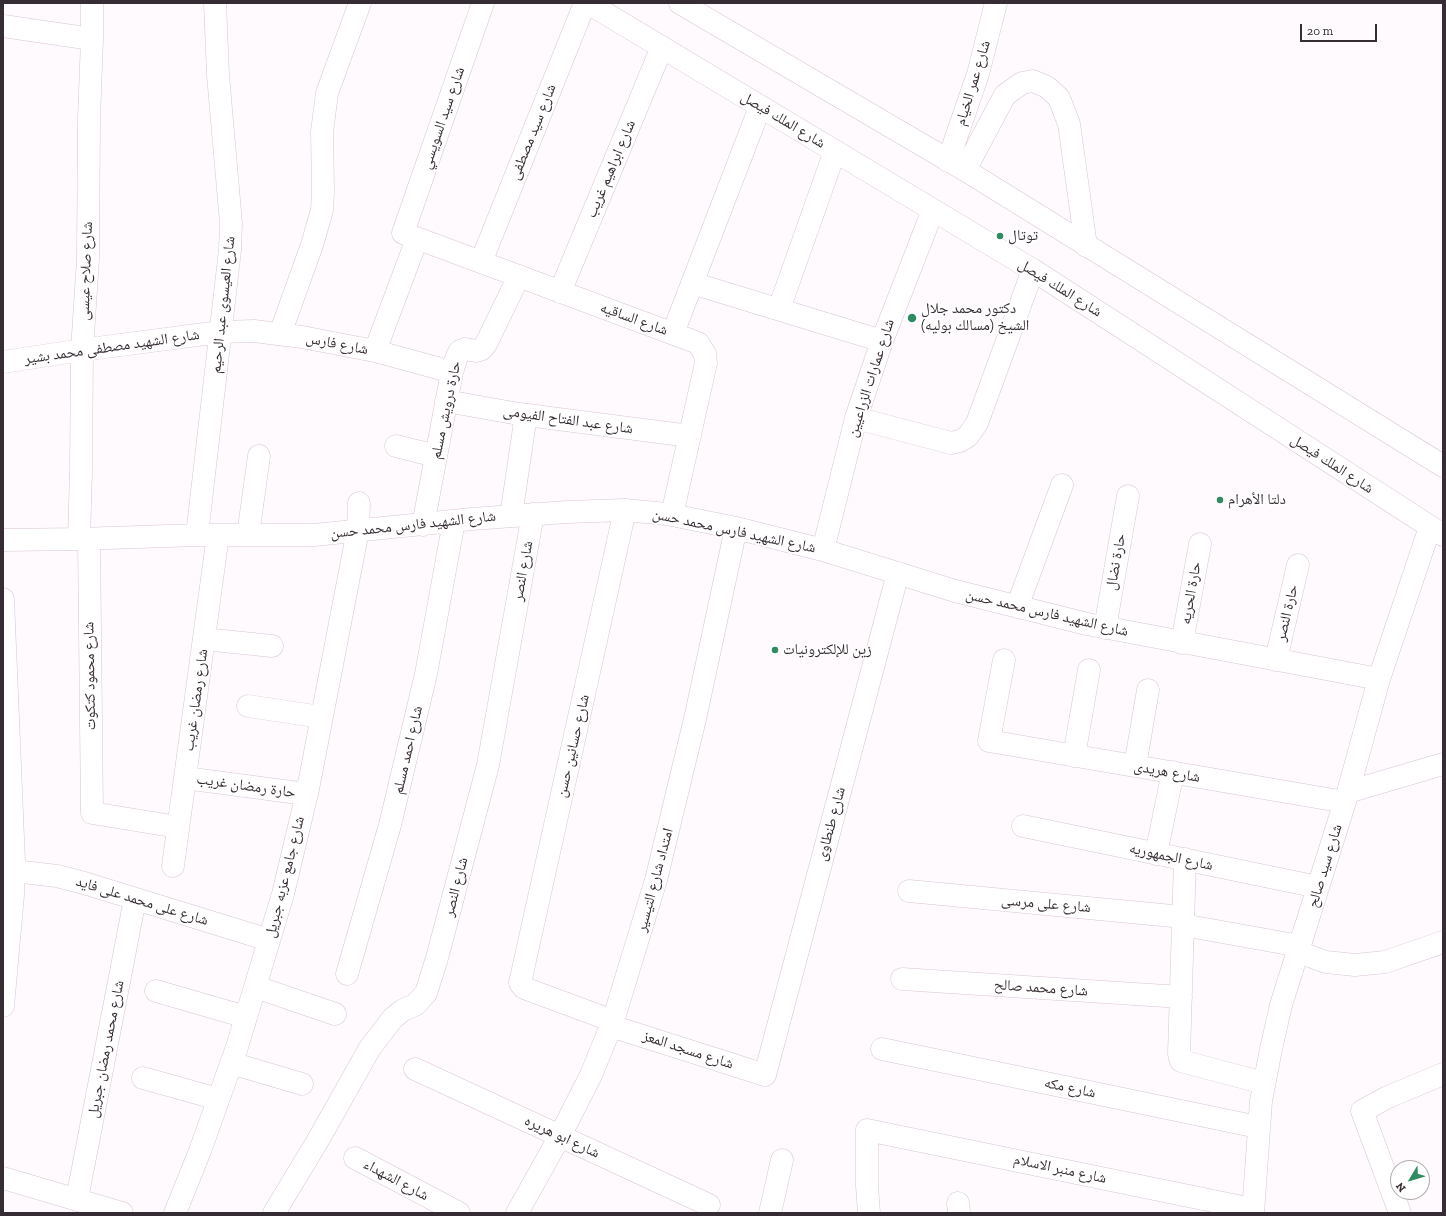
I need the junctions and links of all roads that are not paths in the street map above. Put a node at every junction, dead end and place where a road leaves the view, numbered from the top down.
1 (92, 3) edge
2 (215, 3) edge
3 (360, 3) edge
4 (483, 3) edge
5 (586, 3) edge
6 (996, 3) edge
7 (687, 5) edge
8 (3, 26) edge
9 (92, 39) junction
10 (662, 47) junction
11 (760, 107) junction
12 (835, 152) junction
13 (956, 166) junction
14 (933, 210) junction
15 (410, 236) junction
16 (1086, 246) junction
17 (481, 262) junction
18 (1033, 270) junction
19 (519, 276) junction
20 (692, 282) junction
21 (560, 292) junction
22 (779, 309) junction
23 (220, 332) junction
24 (673, 333) junction
25 (280, 334) junction
26 (882, 341) junction
27 (82, 350) junction
28 (375, 351) junction
29 (3, 362) edge
30 (452, 372) junction
31 (446, 401) junction
32 (526, 415) junction
33 (856, 418) junction
34 (690, 436) junction
35 (396, 446) dead end
36 (259, 456) dead end
37 (436, 456) junction
38 (1443, 466) edge
39 (1062, 485) dead end
40 (1128, 496) dead end
41 (359, 502) dead end
42 (625, 510) junction
43 (533, 514) junction
44 (672, 515) junction
45 (511, 516) junction
46 (454, 521) junction
47 (423, 525) junction
48 (736, 528) junction
49 (358, 530) junction
50 (1436, 531) edge
51 (208, 535) junction
52 (248, 535) junction
53 (84, 539) junction
54 (3, 540) edge
55 (1200, 544) dead end
56 (823, 550) junction
57 (1298, 565) dead end
58 (898, 573) junction
59 (1017, 607) junction
60 (3, 609) edge
61 (1105, 628) junction
62 (204, 639) junction
63 (1182, 643) junction
64 (272, 646) dead end
65 (1004, 660) dead end
66 (1276, 660) junction
67 (1089, 670) dead end
68 (5, 676) edge
69 (1380, 679) junction
70 (1148, 690) dead end
71 (248, 706) dead end
72 (321, 717) junction
73 (6, 749) edge
74 (1074, 756) junction
75 (1443, 764) edge
76 (1135, 766) junction
77 (1173, 772) junction
78 (185, 778) junction
79 (306, 794) junction
80 (1347, 797) junction
81 (1023, 826) dead end
82 (178, 828) junction
83 (8, 834) edge
84 (1156, 854) junction
85 (1185, 860) junction
86 (173, 866) dead end
87 (14, 871) junction
88 (1318, 887) junction
89 (909, 891) dead end
90 (136, 899) junction
91 (1183, 921) junction
92 (7, 923) edge
93 (269, 940) junction
94 (1443, 942) edge
95 (1299, 949) junction
96 (347, 974) dead end
97 (902, 979) dead end
98 (520, 982) joint
99 (256, 987) junction
100 (156, 991) dead end
101 (1181, 997) junction
102 (3, 999) edge
103 (335, 1014) dead end
104 (246, 1017) junction
105 (612, 1024) junction
106 (882, 1049) dead end
107 (231, 1063) junction
108 (415, 1069) dead end
109 (1443, 1074) edge
110 (765, 1075) joint
111 (143, 1078) dead end
112 (1264, 1083) junction
113 (302, 1084) dead end
114 (218, 1100) junction
115 (1258, 1127) junction
116 (560, 1136) junction
117 (355, 1158) dead end
118 (782, 1160) dead end
119 (3, 1178) edge
120 (709, 1205) dead end
121 (89, 1206) edge
122 (1252, 1211) edge
123 (122, 1213) edge
124 (175, 1213) edge
125 (274, 1213) edge
126 (460, 1213) edge
127 (517, 1213) edge
128 (770, 1213) edge
129 (869, 1213) edge
130 (1400, 1213) edge

1 - 9 street, شارع صلاح عيسى
2 - 23 street, شارع العيسوى عبد الرحيم
3 - 25 street
4 - 15 street, شارع سيد السويسي
5 - 10 street, شارع الملك فيصل
5 - 17 street, شارع سيد مصطفى
6 - 13 street, شارع عمر الخيام
7 - 13 street
8 - 9 street
9 - 27 street, شارع صلاح عيسى
10 - 11 street, شارع الملك فيصل
10 - 21 street, شارع ابراهيم غريب
11 - 12 street, شارع الملك فيصل
11 - 20 street
12 - 14 street, شارع الملك فيصل
12 - 22 street
13 - 16 street
13 - 16 street
14 - 18 street, شارع الملك فيصل
14 - 26 street, شارع عمارات الزراعيين
15 - 17 street, شارع الساقيه
15 - 28 street, شارع سيد السويسي
16 - 38 street
17 - 19 street, شارع الساقيه
18 - 33 street
18 - 50 street, شارع الملك فيصل
19 - 21 street, شارع الساقيه
19 - 30 street, حارة درويش مسلم
20 - 22 street
20 - 24 street
21 - 24 street, شارع الساقيه
22 - 26 street
23 - 25 street, شارع فارس
23 - 27 street, شارع الشهيد مصطفى محمد بشير
23 - 51 street, شارع العيسوى عبد الرحيم
24 - 34 street, شارع الساقيه
25 - 28 street, شارع فارس
26 - 33 street, شارع عمارات الزراعيين
27 - 29 street, شارع الشهيد مصطفى محمد بشير
27 - 53 street, شارع صلاح عيسى
28 - 30 street, شارع فارس
30 - 31 street, حارة درويش مسلم
31 - 32 street, شارع عبد الفتاح الفيومى
31 - 37 street, حارة درويش مسلم
32 - 34 street, شارع عبد الفتاح الفيومى
32 - 45 street
33 - 56 street, شارع عمارات الزراعيين
34 - 44 street, شارع الساقيه
35 - 37 street
36 - 52 street
37 - 47 street, حارة درويش مسلم
39 - 59 street
40 - 61 street, حارة نضال
41 - 49 street, شارع جامع عزبه جبريل
42 - 43 street, شارع الشهيد فارس محمد حسن
42 - 44 street, شارع الشهيد فارس محمد حسن
42 - 98 street, شارع حسانين حسن
43 - 45 street, شارع الشهيد فارس محمد حسن
43 - 125 street, شارع النصر
44 - 48 street, شارع الشهيد فارس محمد حسن
45 - 46 street, شارع الشهيد فارس محمد حسن
46 - 47 street, شارع الشهيد فارس محمد حسن
46 - 96 street, شارع احمد مسلم
47 - 49 street, شارع الشهيد فارس محمد حسن
48 - 56 street, شارع الشهيد فارس محمد حسن
48 - 105 street, امتداد شارع التيسير
49 - 52 street, شارع الشهيد فارس محمد حسن
49 - 72 street, شارع جامع عزبه جبريل
50 - 69 street, شارع سيد صالح
51 - 52 street, شارع الشهيد فارس محمد حسن
51 - 53 street, شارع الشهيد فارس محمد حسن
51 - 62 street, شارع رمضان غريب
53 - 54 street, شارع الشهيد فارس محمد حسن
53 - 82 street, شارع محمود كتكوت
55 - 63 street, حارة الحريه
56 - 58 street, شارع الشهيد فارس محمد حسن
57 - 66 street, حارة النصر
58 - 59 street, شارع الشهيد فارس محمد حسن
58 - 110 street, شارع طنطاوى
59 - 61 street, شارع الشهيد فارس محمد حسن
60 - 68 street
61 - 63 street, شارع الشهيد فارس محمد حسن
62 - 64 street
62 - 78 street, شارع رمضان غريب
63 - 66 street, شارع الشهيد فارس محمد حسن
65 - 74 street, شارع هريدى
66 - 69 street, شارع الشهيد فارس محمد حسن
67 - 74 street
68 - 73 street
69 - 80 street, شارع سيد صالح
70 - 76 street
71 - 72 street
72 - 79 street, شارع جامع عزبه جبريل
73 - 83 street
74 - 76 street, شارع هريدى
75 - 80 street
76 - 77 street, شارع هريدى
77 - 80 street, شارع هريدى
77 - 84 street
78 - 79 street, حارة رمضان غريب
78 - 82 street, شارع رمضان غريب
79 - 93 street, شارع جامع عزبه جبريل
80 - 88 street, شارع سيد صالح
81 - 84 street, شارع الجمهوريه
82 - 86 street, شارع رمضان غريب
83 - 87 street
84 - 85 street, شارع الجمهوريه
85 - 88 street, شارع الجمهوريه
85 - 91 street
87 - 90 street, شارع على محمد على فايد
87 - 92 street
88 - 95 street, شارع سيد صالح
89 - 91 street, شارع على مرسى
90 - 93 street, شارع على محمد على فايد
90 - 121 street, شارع محمد رمضان جبريل
91 - 95 street, شارع على مرسى
91 - 101 street
92 - 102 street
93 - 99 street, شارع جامع عزبه جبريل
94 - 95 street, شارع على مرسى
95 - 112 street, شارع سيد صالح
97 - 101 street, شارع محمد صالح
98 - 105 street, شارع مسجد المعز
99 - 103 street
99 - 104 street, شارع جامع عزبه جبريل
100 - 104 street
101 - 112 street
104 - 107 street, شارع جامع عزبه جبريل
105 - 110 street, شارع مسجد المعز
105 - 116 street, امتداد شارع التيسير
106 - 115 street, شارع مكه
107 - 113 street
107 - 114 street, شارع جامع عزبه جبريل
108 - 116 street, شارع ابو هريره
109 - 130 street
111 - 114 street
112 - 115 street, شارع سيد صالح
114 - 124 street, شارع جامع عزبه جبريل
115 - 122 street, شارع سيد صالح
116 - 120 street, شارع ابو هريره
116 - 127 street, امتداد شارع التيسير
117 - 126 street, شارع الشهداء
118 - 128 street
119 - 121 street
121 - 123 street
122 - 129 street, شارع منبر الاسلام

